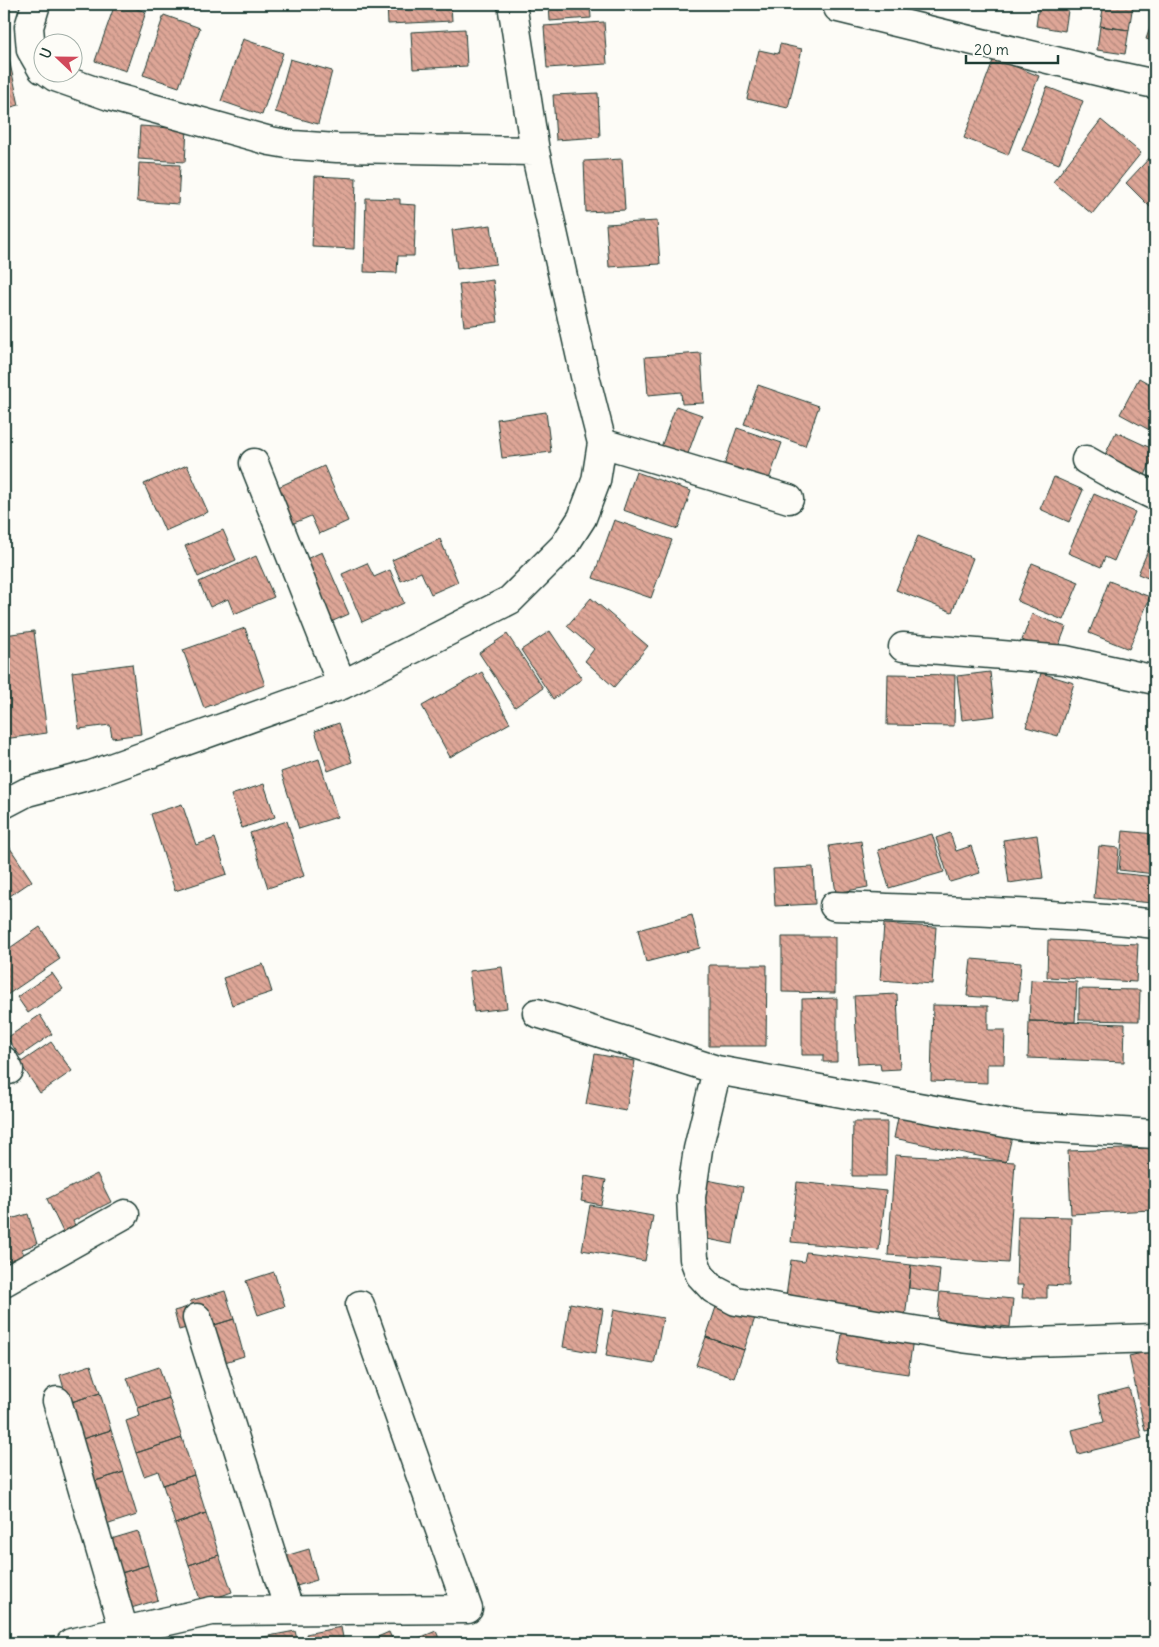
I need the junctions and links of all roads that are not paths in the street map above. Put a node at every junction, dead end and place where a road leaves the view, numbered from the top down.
1 (36, 4) edge
2 (512, 4) edge
3 (838, 8) dead end
4 (32, 52) edge
5 (69, 82) edge
6 (1155, 84) edge
7 (535, 151) junction
8 (602, 443) junction
9 (1086, 460) dead end
10 (254, 463) dead end
11 (1155, 496) edge
12 (789, 499) dead end
13 (903, 647) dead end
14 (1155, 680) edge
15 (342, 685) junction
16 (4, 804) edge
17 (834, 906) dead end
18 (1155, 924) edge
19 (537, 1013) dead end
20 (717, 1070) junction
21 (1155, 1134) edge
22 (125, 1214) dead end
23 (4, 1282) edge
24 (360, 1305) dead end
25 (197, 1318) dead end
26 (1155, 1338) edge
27 (56, 1401) dead end
28 (289, 1610) junction
29 (124, 1631) junction
30 (71, 1643) edge

1 - 4 street
2 - 7 street
3 - 6 street
5 - 7 street
7 - 8 street
8 - 12 street
8 - 15 street
9 - 11 street
10 - 15 street
13 - 14 street
15 - 16 street
17 - 18 street
19 - 20 street
20 - 21 street
20 - 26 street
22 - 23 street
24 - 28 street
25 - 28 street
27 - 29 street
28 - 29 street
29 - 30 street

